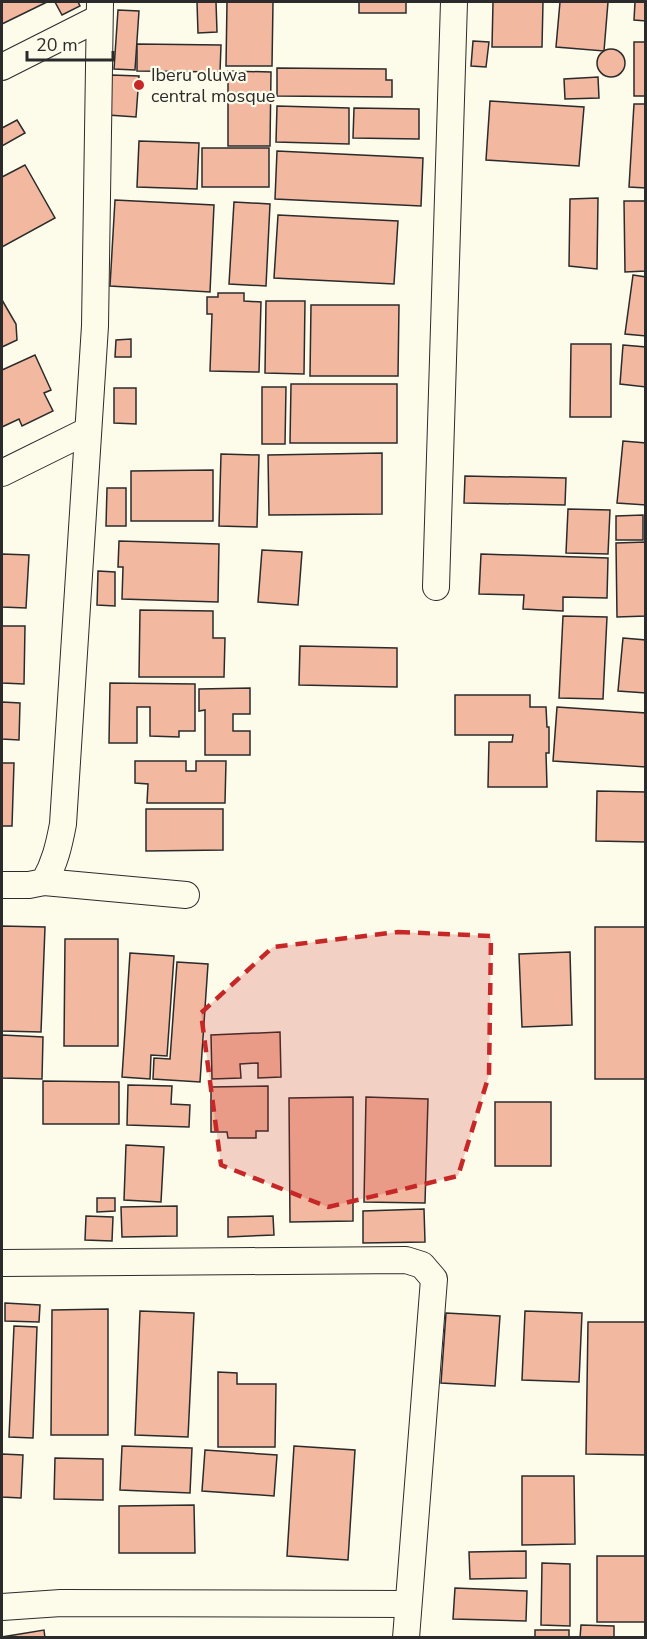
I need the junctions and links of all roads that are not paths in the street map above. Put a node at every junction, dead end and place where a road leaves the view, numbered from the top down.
1 (454, 2) edge
2 (100, 10) edge
3 (2, 67) edge
4 (87, 431) junction
5 (2, 473) edge
6 (436, 587) dead end
7 (44, 882) junction
8 (2, 885) edge
9 (186, 895) dead end
10 (2, 1263) edge
11 (407, 1604) junction
12 (2, 1607) edge
13 (406, 1638) edge

1 - 6 street
2 - 3 street
2 - 4 street
4 - 5 street
4 - 7 street
7 - 8 street
7 - 9 street
10 - 11 street
11 - 12 street
11 - 13 street

